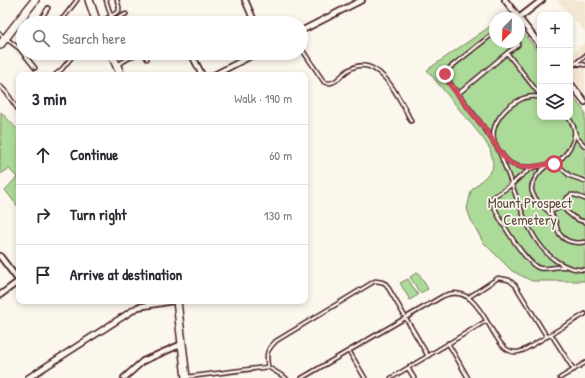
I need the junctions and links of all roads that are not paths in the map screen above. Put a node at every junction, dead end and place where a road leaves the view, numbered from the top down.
1 (35, 0) edge
2 (77, 0) edge
3 (89, 0) edge
4 (106, 0) edge
5 (117, 0) edge
6 (245, 0) edge
7 (362, 0) edge
8 (505, 0) edge
9 (542, 0) edge
10 (48, 8) dead end
11 (514, 12) edge
12 (525, 13) edge
13 (126, 14) dead end
14 (21, 16) edge
15 (43, 16) edge
16 (65, 16) edge
17 (95, 16) edge
18 (111, 16) joint
19 (122, 16) edge
20 (252, 16) edge
21 (16, 21) edge
22 (525, 26) edge
23 (308, 27) edge
24 (3, 36) edge
25 (489, 37) edge
26 (537, 41) edge
27 (16, 44) edge
28 (0, 45) edge
29 (514, 48) edge
30 (507, 53) junction
31 (585, 56) edge
32 (308, 58) edge
33 (29, 60) edge
34 (69, 60) edge
35 (114, 60) edge
36 (125, 60) edge
37 (194, 60) edge
38 (243, 60) edge
39 (576, 63) junction
40 (116, 65) junction
41 (585, 65) edge
42 (573, 66) edge
43 (35, 68) dead end
44 (58, 72) edge
45 (120, 72) edge
46 (200, 72) edge
47 (220, 72) edge
48 (571, 84) edge
49 (0, 86) edge
50 (537, 92) edge
51 (458, 94) junction
52 (537, 96) edge
53 (585, 102) edge
54 (16, 107) edge
55 (570, 120) edge
56 (411, 121) dead end
57 (575, 129) junction
58 (585, 146) edge
59 (499, 150) junction
60 (550, 164) junction
61 (538, 166) junction
62 (585, 181) edge
63 (512, 184) junction
64 (585, 199) edge
65 (562, 206) junction
66 (550, 212) junction
67 (585, 222) edge
68 (585, 242) edge
69 (0, 256) edge
70 (566, 268) junction
71 (585, 270) edge
72 (16, 277) edge
73 (16, 283) edge
74 (0, 295) edge
75 (469, 297) junction
76 (156, 304) edge
77 (177, 304) edge
78 (585, 314) edge
79 (406, 318) junction
80 (486, 320) junction
81 (552, 334) junction
82 (547, 337) junction
83 (448, 343) junction
84 (182, 344) junction
85 (349, 351) junction
86 (428, 356) junction
87 (585, 363) edge
88 (268, 367) junction
89 (408, 368) junction
90 (574, 370) junction
91 (28, 378) edge
92 (124, 378) edge
93 (186, 378) edge
94 (286, 378) edge
95 (302, 378) edge
96 (366, 378) edge
97 (391, 378) edge
98 (414, 378) edge
99 (468, 378) edge
100 (560, 378) edge

1 - 14 main road
2 - 16 lane
3 - 17 main road
4 - 18 lane
5 - 18 lane
6 - 20 street
7 - 23 street
8 - 11 street
9 - 12 street
10 - 15 lane
13 - 19 lane
21 - 24 main road
22 - 26 street
24 - 27 lane
24 - 28 main road
25 - 51 lane
29 - 30 lane
30 - 50 lane
30 - 51 lane
31 - 39 lane
32 - 56 lane
33 - 43 lane
34 - 44 lane
35 - 40 main road
36 - 40 lane
37 - 46 street
38 - 47 street
39 - 41 lane
39 - 42 lane
40 - 45 main road
48 - 53 street
49 - 54 lane
51 - 59 lane
52 - 59 lane
55 - 57 lane
57 - 58 lane
57 - 60 lane
59 - 61 lane
59 - 63 lane
60 - 61 lane
60 - 62 lane
60 - 66 lane
61 - 63 lane
63 - 70 lane
63 - 70 lane
64 - 65 lane
65 - 66 lane
65 - 67 lane
66 - 68 lane
69 - 72 street
70 - 71 lane
73 - 74 street
75 - 79 lane
75 - 80 lane
75 - 82 lane
76 - 91 street
77 - 84 main road
78 - 81 lane
79 - 85 lane
79 - 86 lane
79 - 88 lane
80 - 82 lane
80 - 83 lane
81 - 82 lane
81 - 90 lane
83 - 86 lane
83 - 99 lane
84 - 92 street
84 - 93 main road
85 - 95 lane
85 - 96 lane
86 - 89 lane
87 - 90 lane
88 - 93 lane
88 - 94 lane
89 - 97 lane
89 - 98 lane
90 - 100 lane

